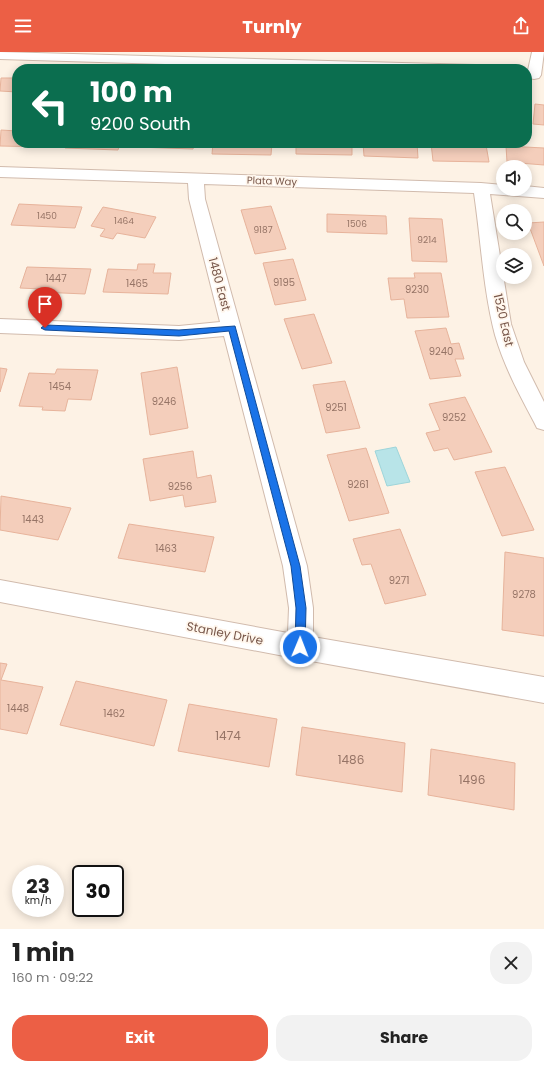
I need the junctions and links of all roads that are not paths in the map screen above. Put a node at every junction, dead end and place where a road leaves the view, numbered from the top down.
1 (539, 52) edge
2 (0, 55) edge
3 (322, 58) edge
4 (406, 64) edge
5 (535, 75) edge
6 (0, 172) edge
7 (196, 179) junction
8 (481, 188) junction
9 (544, 193) edge
10 (0, 326) edge
11 (232, 328) junction
12 (544, 422) edge
13 (0, 591) edge
14 (300, 647) junction
15 (544, 690) edge

1 - 5 street
2 - 3 street
3 - 4 street
6 - 7 street, Plata Way
7 - 8 street, Plata Way
7 - 11 street, 1480 East
8 - 9 street, Plata Way
8 - 12 street, 1520 East
10 - 11 street
11 - 14 street, 1480 East
13 - 14 street, Stanley Drive
14 - 15 street, Stanley Drive

